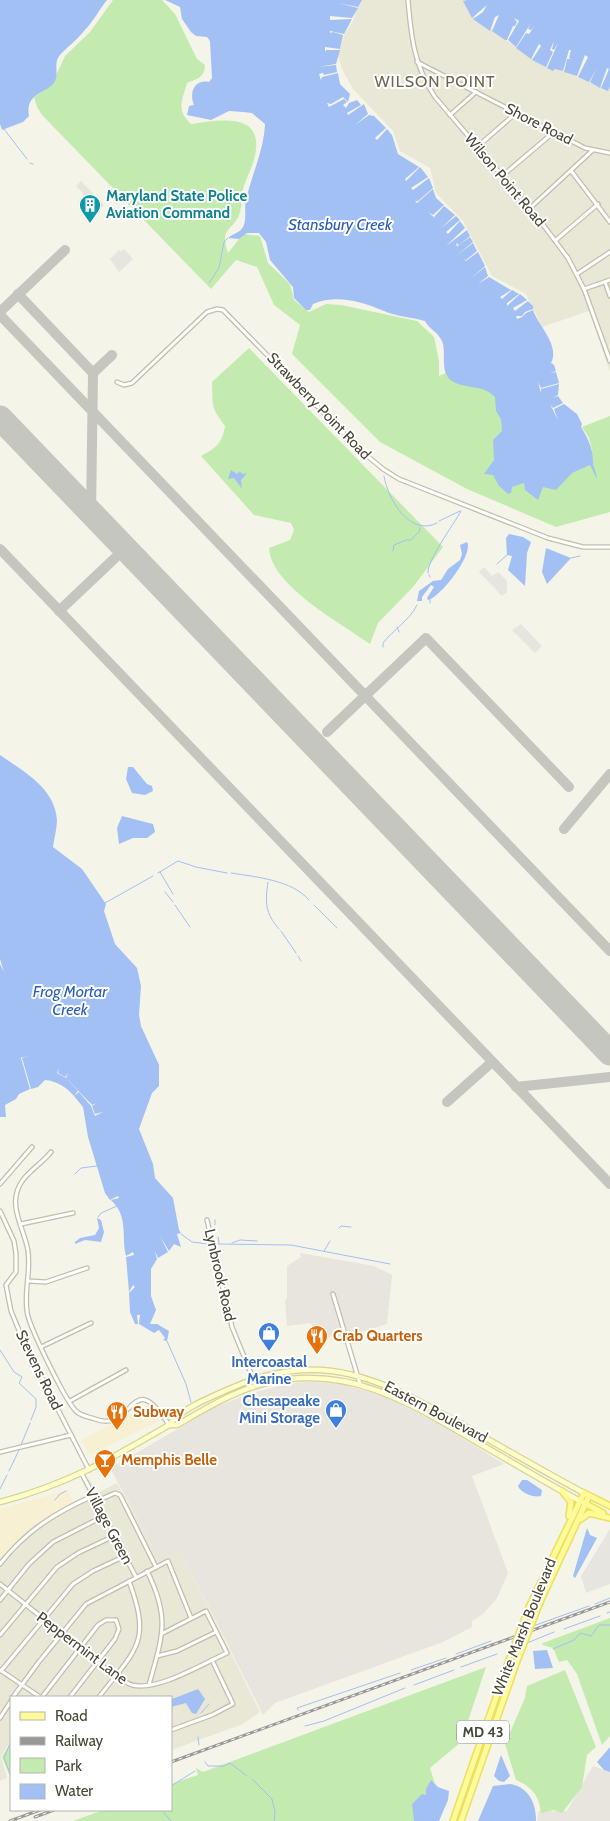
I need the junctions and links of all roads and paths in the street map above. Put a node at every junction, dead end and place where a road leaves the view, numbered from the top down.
1 (408, 0) edge
2 (416, 62) junction
3 (476, 92) junction
4 (516, 113) junction
5 (450, 115) junction
6 (554, 132) junction
7 (477, 146) junction
8 (594, 150) junction
9 (610, 153) edge
10 (572, 172) junction
11 (502, 176) junction
12 (598, 204) junction
13 (530, 208) junction
14 (610, 222) edge
15 (556, 240) junction
16 (610, 252) edge
17 (577, 274) junction
18 (610, 280) edge
19 (605, 282) junction
20 (584, 289) junction
21 (610, 296) edge
22 (610, 361) edge
23 (117, 382) dead end
24 (610, 547) edge
25 (32, 1147) dead end
26 (51, 1152) dead end
27 (0, 1184) edge
28 (0, 1211) edge
29 (73, 1213) dead end
30 (207, 1220) dead end
31 (21, 1224) junction
32 (87, 1268) dead end
33 (27, 1281) junction
34 (333, 1294) dead end
35 (91, 1324) dead end
36 (41, 1347) junction
37 (126, 1370) dead end
38 (359, 1376) junction
39 (254, 1379) junction
40 (360, 1384) junction
41 (256, 1386) junction
42 (70, 1401) junction
43 (169, 1425) junction
44 (71, 1435) junction
45 (0, 1452) edge
46 (89, 1470) junction
47 (82, 1474) junction
48 (562, 1491) junction
49 (586, 1495) junction
50 (94, 1496) junction
51 (97, 1501) junction
52 (0, 1502) edge
53 (583, 1502) junction
54 (610, 1506) edge
55 (104, 1516) junction
56 (610, 1517) edge
57 (564, 1533) junction
58 (114, 1536) junction
59 (564, 1549) junction
60 (125, 1556) junction
61 (0, 1564) edge
62 (156, 1567) junction
63 (147, 1572) junction
64 (136, 1578) junction
65 (129, 1581) junction
66 (0, 1584) edge
67 (8, 1590) junction
68 (0, 1600) edge
69 (25, 1604) junction
70 (43, 1618) junction
71 (192, 1618) junction
72 (216, 1632) junction
73 (62, 1633) junction
74 (163, 1633) junction
75 (0, 1635) edge
76 (81, 1648) junction
77 (157, 1656) junction
78 (212, 1660) junction
79 (98, 1661) junction
80 (1, 1670) edge
81 (115, 1676) junction
82 (149, 1685) junction
83 (21, 1686) junction
84 (14, 1696) edge
85 (39, 1696) edge
86 (42, 1696) edge
87 (71, 1696) edge
88 (100, 1696) edge
89 (10, 1702) edge
90 (0, 1717) edge
91 (172, 1730) edge
92 (452, 1821) edge
93 (461, 1821) edge

1 - 2 street, Wilson Point Road
2 - 3 street, Shore Road
2 - 5 street, Wilson Point Road
3 - 4 street, Shore Road
3 - 5 street
4 - 6 street, Shore Road
4 - 7 street
5 - 7 street, Wilson Point Road
6 - 8 street, Shore Road
6 - 11 street
7 - 11 street, Wilson Point Road
8 - 9 street, Shore Road
8 - 10 street
10 - 12 street
10 - 13 street
11 - 13 street, Wilson Point Road
12 - 14 street
12 - 15 street
13 - 15 street, Wilson Point Road
15 - 17 street, Wilson Point Road
16 - 17 street
17 - 20 street, Wilson Point Road
18 - 19 street
19 - 20 street
19 - 21 street
20 - 22 street, Wilson Point Road
23 - 24 street, Strawberry Point Road
25 - 27 street
26 - 31 street
28 - 44 street, Stevens Road
29 - 31 street
30 - 39 street, Lynbrook Road
31 - 33 street
32 - 33 street
33 - 36 street
34 - 38 street
35 - 36 street
36 - 42 street
37 - 42 street
38 - 39 main road, Eastern Boulevard
38 - 40 street
38 - 49 main road, Eastern Boulevard
39 - 41 street, Lynbrook Road
39 - 43 main road, Eastern Boulevard
40 - 41 main road, Eastern Boulevard
40 - 48 main road, Eastern Boulevard
41 - 43 main road, Eastern Boulevard
42 - 43 street
43 - 46 main road, Eastern Boulevard
44 - 45 street
44 - 46 street, Stevens Road
46 - 47 main road, Eastern Boulevard
47 - 50 street, Village Green
47 - 52 main road, Eastern Boulevard
48 - 53 main road, Eastern Boulevard
48 - 57 main road
49 - 53 main road, White Marsh Boulevard / MD 43
49 - 54 main road, Eastern Boulevard
50 - 51 street, Village Green
50 - 61 street
51 - 55 street, Village Green
51 - 62 street
53 - 56 main road, Eastern Boulevard
53 - 57 main road, White Marsh Boulevard / MD 43
53 - 59 main road, White Marsh Boulevard / MD 43
55 - 58 street, Village Green
55 - 67 street
56 - 59 main road
57 - 92 main road, White Marsh Boulevard / MD 43, bridge
58 - 60 street, Village Green
58 - 69 street
59 - 93 main road, White Marsh Boulevard / MD 43, bridge
60 - 64 street, Village Green
60 - 70 street
62 - 63 street
62 - 71 street
63 - 64 street
63 - 74 street
64 - 65 street
65 - 73 street
65 - 81 street
66 - 67 street, Peppermint Lane
67 - 68 street
67 - 69 street, Peppermint Lane
69 - 70 street, Peppermint Lane
69 - 75 street
70 - 73 street, Peppermint Lane
70 - 80 street
71 - 72 street
71 - 74 street
72 - 77 street
72 - 78 street, Peppermint Lane
73 - 76 street, Peppermint Lane
73 - 83 street
74 - 77 street
76 - 79 street, Peppermint Lane
76 - 79 street
76 - 86 street
77 - 82 street
78 - 82 street, Peppermint Lane
78 - 91 street
79 - 81 street, Peppermint Lane
79 - 87 street
80 - 83 street
81 - 82 street, Peppermint Lane
81 - 88 street
83 - 84 street
83 - 85 street
89 - 90 street

